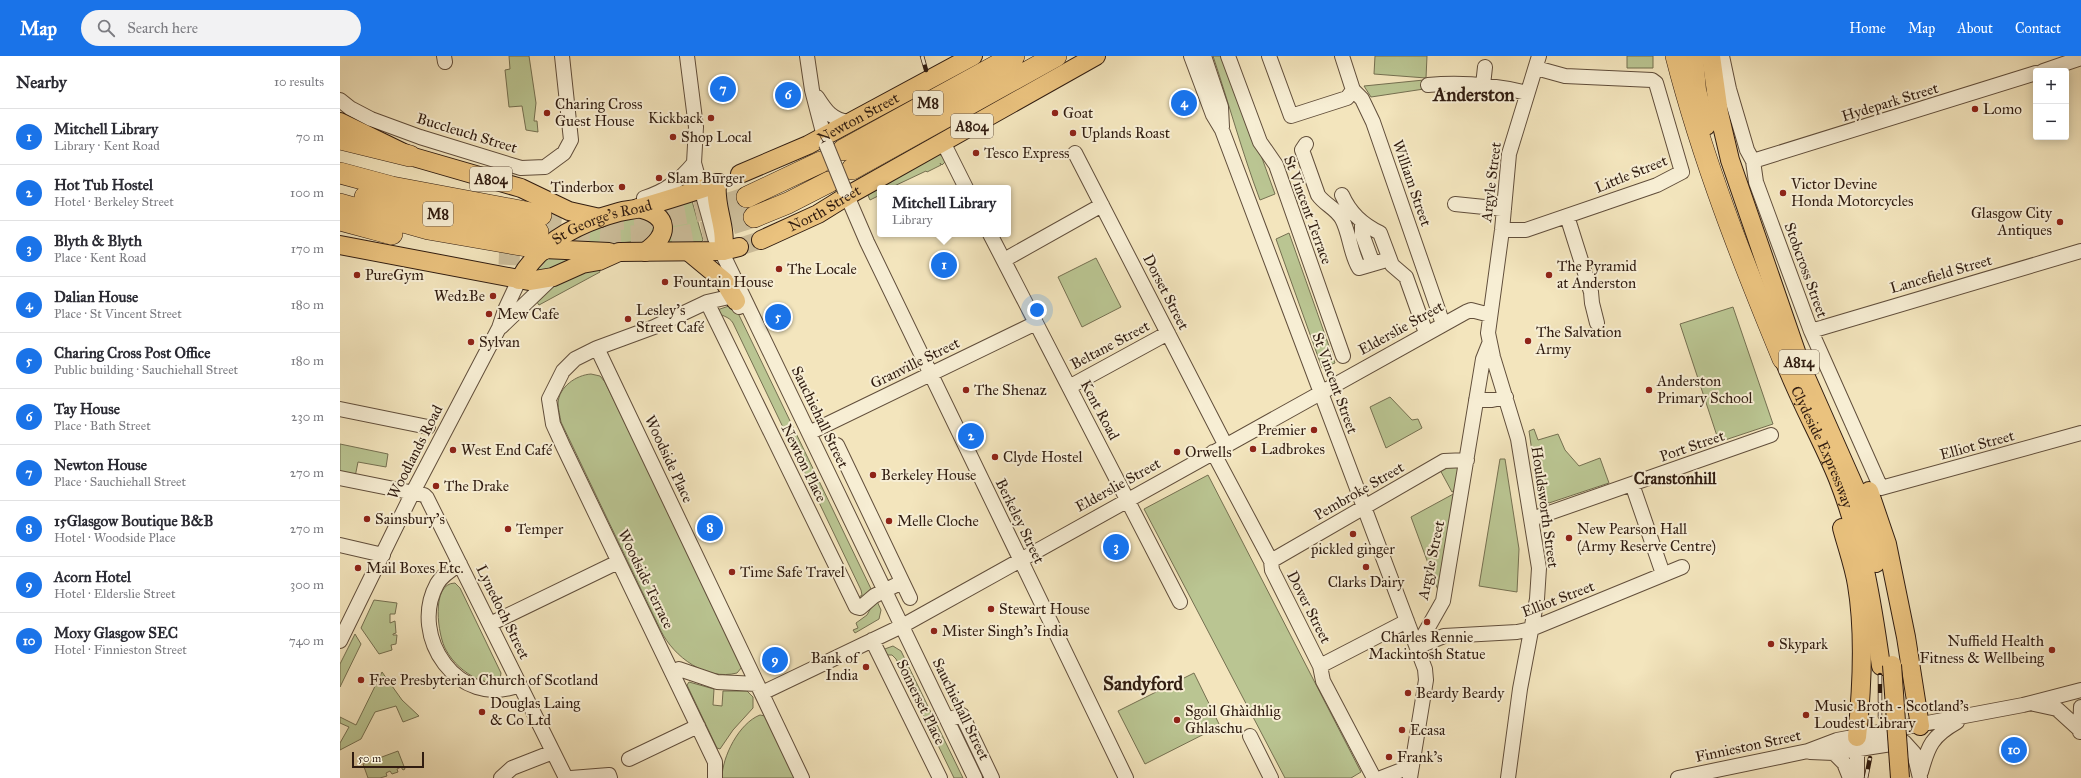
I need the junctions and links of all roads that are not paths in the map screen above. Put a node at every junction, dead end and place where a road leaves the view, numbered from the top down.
1 (562, 56) edge
2 (687, 56) edge
3 (807, 56) edge
4 (973, 56) edge
5 (1014, 56) edge
6 (1056, 56) edge
7 (1096, 56) edge
8 (1191, 56) edge
9 (1204, 56) edge
10 (1228, 56) edge
11 (1269, 56) edge
12 (1342, 56) edge
13 (1676, 56) edge
14 (1694, 56) edge
15 (1711, 56) edge
16 (1722, 56) edge
17 (2081, 58) edge
18 (953, 62) edge
19 (1538, 62) edge
20 (1485, 67) dead end
21 (2052, 68) edge
22 (2033, 74) edge
23 (1428, 85) dead end
24 (1483, 86) junction
25 (812, 90) junction
26 (1353, 90) junction
27 (1527, 93) junction
28 (340, 100) edge
29 (340, 122) edge
30 (849, 122) junction
31 (1222, 130) junction
32 (340, 139) edge
33 (943, 142) junction
34 (1306, 144) dead end
35 (828, 148) junction
36 (1075, 154) dead end
37 (410, 156) junction
38 (1753, 161) junction
39 (340, 163) edge
40 (694, 163) junction
41 (852, 169) dead end
42 (340, 173) edge
43 (740, 174) dead end
44 (712, 185) junction
45 (964, 185) edge
46 (340, 190) edge
47 (840, 190) junction
48 (1342, 194) dead end
49 (748, 197) tunnel mouth
50 (462, 201) junction
51 (340, 204) edge
52 (1455, 204) dead end
53 (1102, 206) junction
54 (1504, 209) junction
55 (630, 210) junction
56 (1567, 216) junction
57 (754, 217) tunnel mouth
58 (600, 218) junction
59 (343, 222) edge
60 (1362, 223) junction
61 (1502, 230) junction
62 (992, 237) edge
63 (538, 240) junction
64 (761, 240) tunnel mouth
65 (340, 245) edge
66 (731, 249) junction
67 (2081, 251) edge
68 (619, 252) junction
69 (645, 252) junction
70 (689, 252) junction
71 (499, 254) tunnel mouth
72 (1380, 255) junction
73 (1004, 260) junction
74 (553, 277) junction
75 (519, 280) junction
76 (736, 301) junction
77 (706, 302) junction
78 (1490, 315) junction
79 (1036, 323) junction
80 (1597, 323) dead end
81 (1443, 324) junction
82 (499, 328) junction
83 (1811, 331) junction
84 (1426, 333) junction
85 (1168, 334) junction
86 (1489, 344) junction
87 (597, 348) junction
88 (1343, 356) dead end
89 (1792, 363) junction
90 (931, 374) junction
91 (1069, 387) junction
92 (1795, 388) junction
93 (1321, 393) junction
94 (1506, 397) junction
95 (1476, 400) junction
96 (796, 406) junction
97 (340, 409) edge
98 (428, 427) dead end
99 (809, 433) junction
100 (2081, 434) edge
101 (1771, 435) dead end
102 (1226, 446) junction
103 (1213, 452) junction
104 (1467, 460) junction
105 (824, 465) junction
106 (340, 478) edge
107 (1632, 484) junction
108 (1881, 488) joint
109 (413, 492) junction
110 (1128, 499) junction
111 (1363, 508) junction
112 (1532, 519) junction
113 (342, 546) edge
114 (383, 555) junction
115 (1020, 560) junction
116 (1271, 561) junction
117 (618, 562) junction
118 (460, 564) junction
119 (1682, 567) dead end
120 (1663, 574) junction
121 (902, 582) junction
122 (885, 591) junction
123 (910, 598) dead end
124 (1180, 602) dead end
125 (1407, 621) junction
126 (490, 624) junction
127 (902, 626) junction
128 (1531, 629) junction
129 (872, 640) junction
130 (340, 641) edge
131 (1417, 647) junction
132 (1320, 666) junction
133 (1886, 666) junction
134 (673, 672) junction
135 (519, 684) junction
136 (759, 688) junction
137 (2081, 690) edge
138 (2032, 703) junction
139 (2081, 707) edge
140 (1967, 717) junction
141 (947, 720) junction
142 (698, 726) junction
143 (1920, 726) junction
144 (2080, 732) edge
145 (1250, 736) dead end
146 (1857, 743) junction
147 (1808, 751) junction
148 (553, 752) junction
149 (1834, 753) junction
150 (629, 759) dead end
151 (518, 771) edge
152 (1411, 772) edge
153 (1720, 774) edge
154 (1920, 776) edge
155 (609, 777) edge
156 (1380, 777) edge
157 (498, 778) edge
158 (502, 778) edge
159 (566, 778) edge
160 (571, 778) edge
161 (715, 778) edge
162 (802, 778) edge
163 (940, 778) edge
164 (975, 778) edge
165 (992, 778) edge
166 (1126, 778) edge
167 (1272, 778) edge
168 (1508, 778) edge
169 (1678, 778) edge
170 (1850, 778) edge
171 (1857, 778) edge
172 (1889, 778) edge
173 (1900, 778) edge

1 - 28 street, Buccleuch Street
2 - 40 street
3 - 25 street, Berkeley Street
4 - 18 main road, Newton Street
5 - 35 highway, M8
6 - 41 highway, M8
7 - 33 main road, North Street / A804
8 - 31 street, St Vincent Street
9 - 31 street, St Vincent Street
10 - 88 street, St Vincent Terrace
11 - 26 street
12 - 26 street, William Street
13 - 89 highway
14 - 89 main road, Clydeside Expressway / A814
15 - 89 main road, Clydeside Expressway / A814
16 - 38 street, Stobcross Street
17 - 21 street
18 - 30 main road, Newton Street
19 - 27 street, Argyle Street
19 - 56 street, Little Street
20 - 24 street
22 - 38 street, Hydepark Street
23 - 24 street
24 - 27 street
25 - 30 street
25 - 35 street, Berkeley Street
26 - 81 street, William Street
27 - 54 street, Argyle Street
29 - 37 main road, A804
30 - 35 main road, Newton Street
31 - 93 street, St Vincent Street
32 - 37 highway
33 - 45 street
33 - 47 main road, North Street / A804
34 - 72 street
35 - 43 main road, Newton Street
35 - 47 street, Berkeley Street, bridge
35 - 49 highway, M8
36 - 53 street, Dorset Street
37 - 58 main road, A804
38 - 83 street, Stobcross Street
39 - 50 highway
40 - 44 street
40 - 55 street
42 - 50 highway, M8
44 - 55 main road, St George's Road
44 - 66 main road
46 - 63 highway, M8
47 - 57 highway
47 - 64 main road, North Street / A804
47 - 90 street, Berkeley Street
48 - 60 street
50 - 63 highway, M8
51 - 63 highway
52 - 54 street
53 - 73 street
53 - 85 street, Dorset Street
54 - 61 street, Argyle Street
55 - 58 main road, St George's Road
55 - 69 main road
56 - 61 street, Little Street
56 - 80 street
58 - 63 main road, St George's Road
59 - 71 highway
60 - 72 street
60 - 72 street
61 - 78 street, Argyle Street
62 - 73 street, Kent Road
63 - 68 main road
63 - 75 main road, St George's Road
65 - 75 main road, St George's Road
66 - 70 main road, St George's Road
66 - 96 street, Sauchiehall Street
67 - 83 street, Lancefield Street
68 - 69 main road, St George's Road
68 - 74 main road, St George's Road
69 - 70 main road, St George's Road
70 - 76 main road
72 - 84 street
73 - 79 street, Kent Road
74 - 75 main road, St George's Road
74 - 82 street
75 - 82 street, Woodlands Road
76 - 77 street, Woodside Terrace
76 - 96 street
77 - 87 street, Woodside Terrace
77 - 122 street, Newton Place
78 - 81 street, Elderslie Street
78 - 86 street, Houldsworth Street
79 - 90 street, Granville Street
79 - 91 street, Kent Road
81 - 84 street, Elderslie Street
82 - 109 street, Woodlands Road
83 - 108 street, Stobcross Street
84 - 93 street, Elderslie Street
85 - 91 street, Beltane Street
85 - 102 street, Dorset Street
86 - 94 street, Houldsworth Street
86 - 95 street, Argyle Street
87 - 117 street, Woodside Terrace
87 - 136 street, Woodside Place
89 - 92 main road, Clydeside Expressway / A814
89 - 133 main road, Clydeside Expressway / A814
89 - 143 main road
90 - 99 street, Granville Street
90 - 115 street, Berkeley Street
91 - 110 street, Kent Road
92 - 133 main road, Clydeside Expressway / A814
92 - 146 main road
93 - 102 street, Elderslie Street
93 - 111 street, St Vincent Street
94 - 95 street
94 - 112 street, Houldsworth Street
95 - 104 street, Argyle Street
96 - 99 street, Sauchiehall Street
97 - 98 street
99 - 105 street, Sauchiehall Street
100 - 108 street, Elliot Street
101 - 107 street, Port Street
102 - 103 street, Elderslie Street
103 - 110 street, Elderslie Street
103 - 116 street, Dover Street
104 - 111 street, Pembroke Street
104 - 131 street, Argyle Street
105 - 121 street
105 - 122 street, Sauchiehall Street
106 - 109 street, Lynedoch Street
107 - 112 street, Port Street
107 - 120 street
109 - 114 street, Woodlands Road
109 - 118 street, Lynedoch Street
110 - 115 street, Elderslie Street
110 - 124 street, Kent Road
111 - 116 street, Pembroke Street
111 - 125 street, St Vincent Street
112 - 128 street, Houldsworth Street
113 - 114 street
114 - 130 street, Woodlands Road
115 - 127 street, Elderslie Street
115 - 166 street, Berkeley Street
116 - 132 street, Dover Street
117 - 126 street
117 - 134 street, Woodside Terrace
118 - 126 street, Lynedoch Street
118 - 135 street
119 - 120 street, Elliot Street
120 - 128 street, Elliot Street
121 - 122 street
121 - 123 street
122 - 127 street, Sauchiehall Street
125 - 131 street, St Vincent Street
125 - 132 street
126 - 135 street, Lynedoch Street
127 - 129 street, Elderslie Street
127 - 141 street, Sauchiehall Street
128 - 131 street, Elliot Street
128 - 168 street, Houldsworth Street
129 - 136 street, Elderslie Street
129 - 163 street, Somerset Place
131 - 152 street
132 - 156 street, Dover Street
133 - 172 main road, Clydeside Expressway / A814
133 - 173 main road, Clydeside Expressway / A814, bridge
134 - 136 street
134 - 142 street, Woodside Terrace
135 - 148 street, Lynedoch Street
136 - 162 street, Woodside Place
137 - 138 street, Finnieston Street
138 - 140 street, Finnieston Street
138 - 144 street
139 - 144 street
140 - 143 street, Finnieston Street
140 - 154 street
141 - 164 street, Sauchiehall Street
141 - 165 street
142 - 150 street
142 - 161 street, Woodside Terrace
143 - 146 street, Finnieston Street
145 - 167 street
146 - 147 street, Finnieston Street
146 - 149 street
146 - 154 street
146 - 171 street
147 - 149 street
147 - 153 street, Finnieston Street
148 - 151 street
148 - 159 street, Lynedoch Street
149 - 170 street
151 - 158 street
152 - 156 street
153 - 169 street, Finnieston Street
155 - 160 street
157 - 158 street

